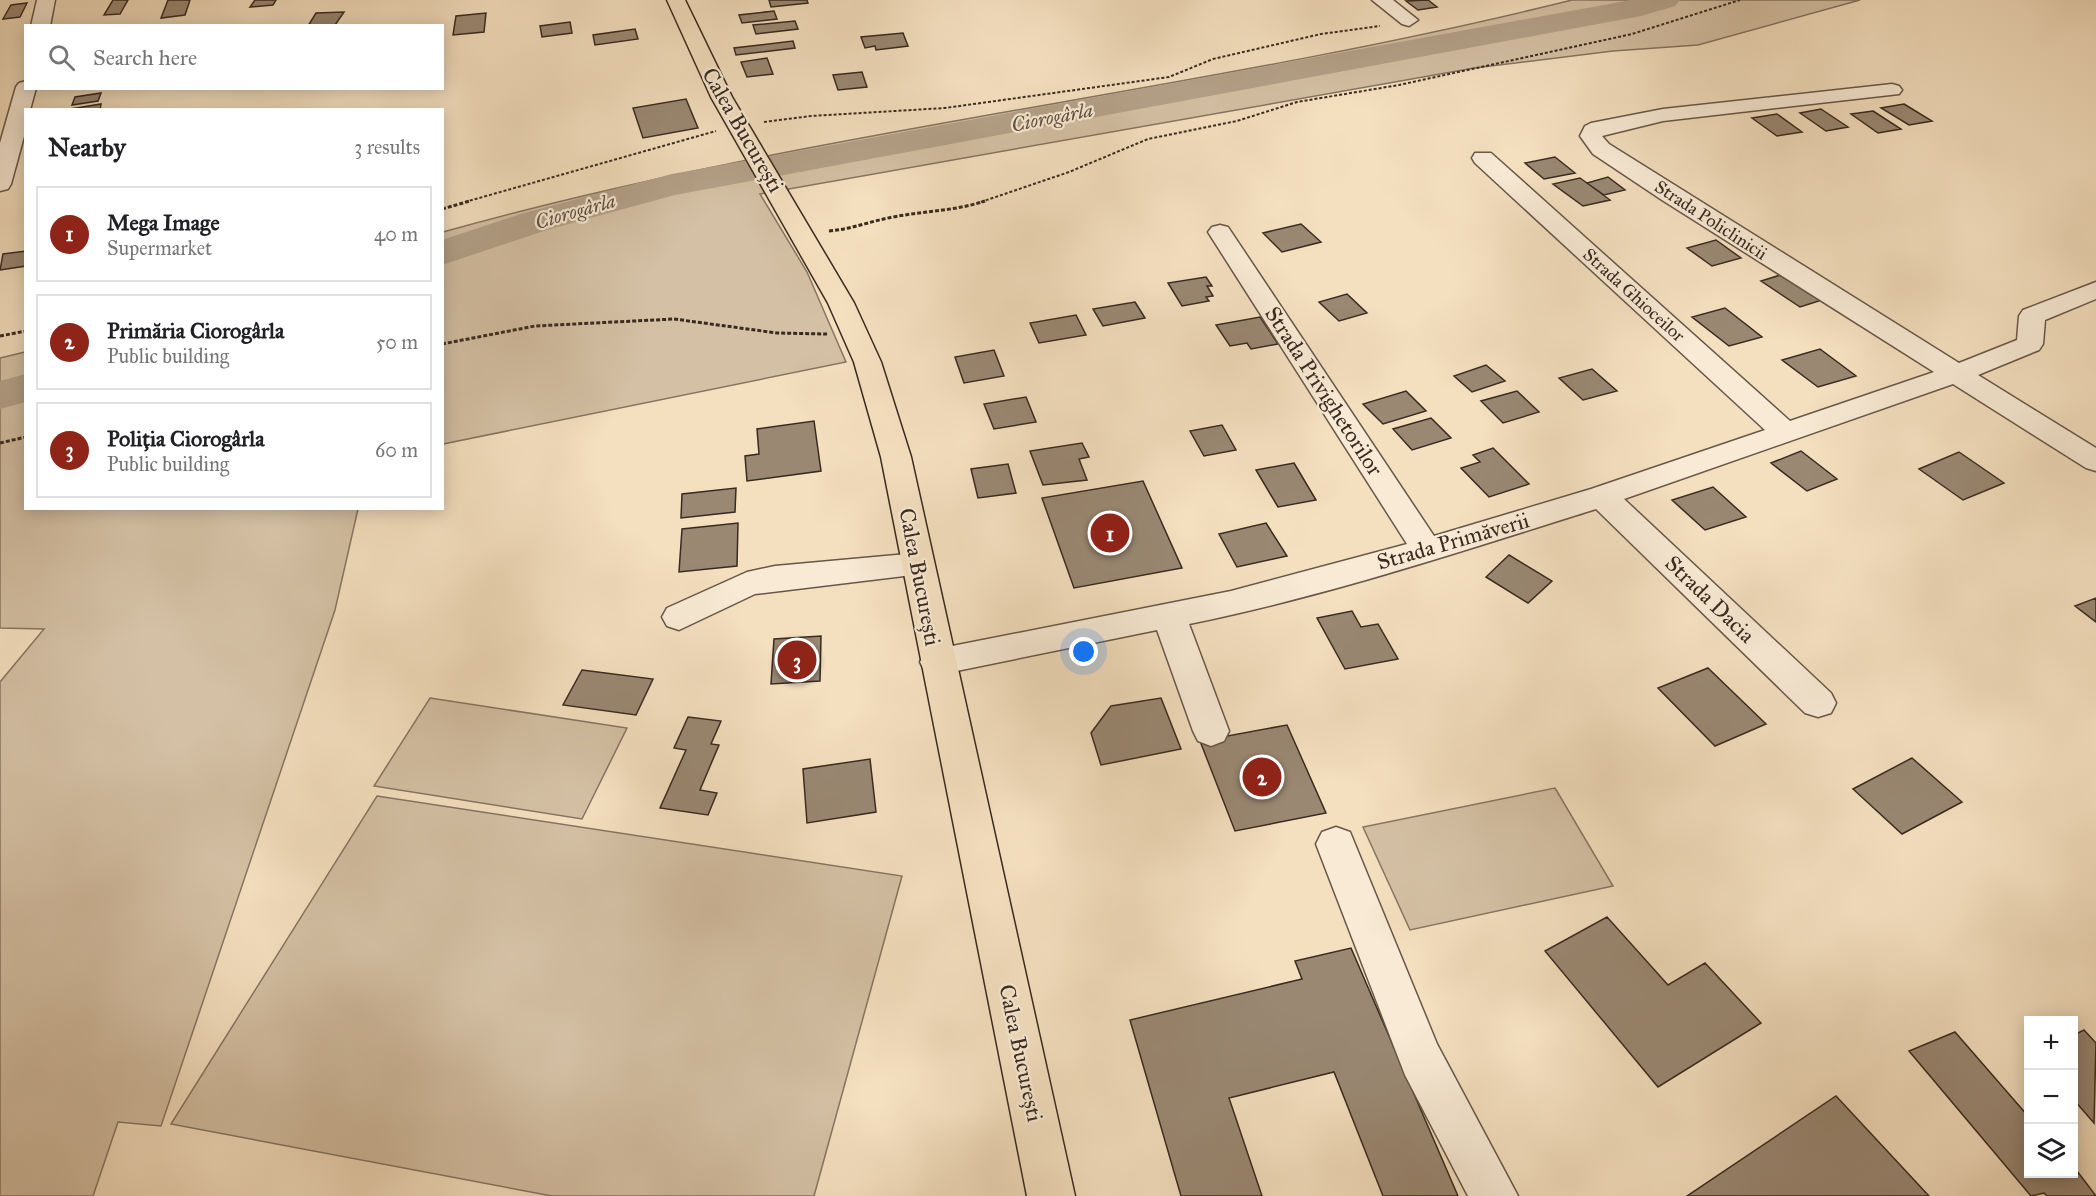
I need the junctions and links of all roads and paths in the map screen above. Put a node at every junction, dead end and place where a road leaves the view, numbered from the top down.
1 (46, 0) edge
2 (676, 0) edge
3 (1381, 0) edge
4 (1740, 0) edge
5 (1409, 20) joint
6 (40, 24) edge
7 (25, 90) edge
8 (1892, 90) dead end
9 (740, 130) junction
10 (1483, 158) dead end
11 (0, 184) edge
12 (444, 208) edge
13 (797, 222) junction
14 (1221, 232) dead end
15 (2096, 290) edge
16 (24, 331) edge
17 (855, 332) junction
18 (0, 336) edge
19 (444, 344) edge
20 (1956, 374) junction
21 (1785, 432) junction
22 (24, 438) edge
23 (0, 444) edge
24 (2096, 461) edge
25 (1602, 496) junction
26 (1427, 550) junction
27 (918, 565) junction
28 (1169, 616) junction
29 (679, 617) dead end
30 (937, 662) junction
31 (1818, 703) dead end
32 (1211, 731) dead end
33 (1336, 844) dead end
34 (1051, 1196) edge
35 (1494, 1196) edge

1 - 6 street
2 - 9 main road, Calea București
3 - 5 street
4 - 13 path
5 - 9 path
7 - 11 street
8 - 20 street, Strada Policlinicii
9 - 12 path
9 - 13 main road, Calea București
10 - 21 street, Strada Ghioceilor
13 - 17 main road, Calea București
14 - 26 street, Strada Privighetorilor
15 - 20 street, Strada Primăverii
16 - 18 path
17 - 19 path
17 - 27 main road, Calea București
20 - 21 street, Strada Primăverii
20 - 24 street, Strada Policlinicii
21 - 25 street, Strada Primăverii
22 - 23 path
25 - 26 street, Strada Primăverii
25 - 31 street, Strada Dacia
26 - 28 street, Strada Primăverii
27 - 29 street
27 - 30 main road, Calea București
28 - 30 street, Strada Primăverii
28 - 32 street
30 - 34 main road, Calea București
33 - 35 street

